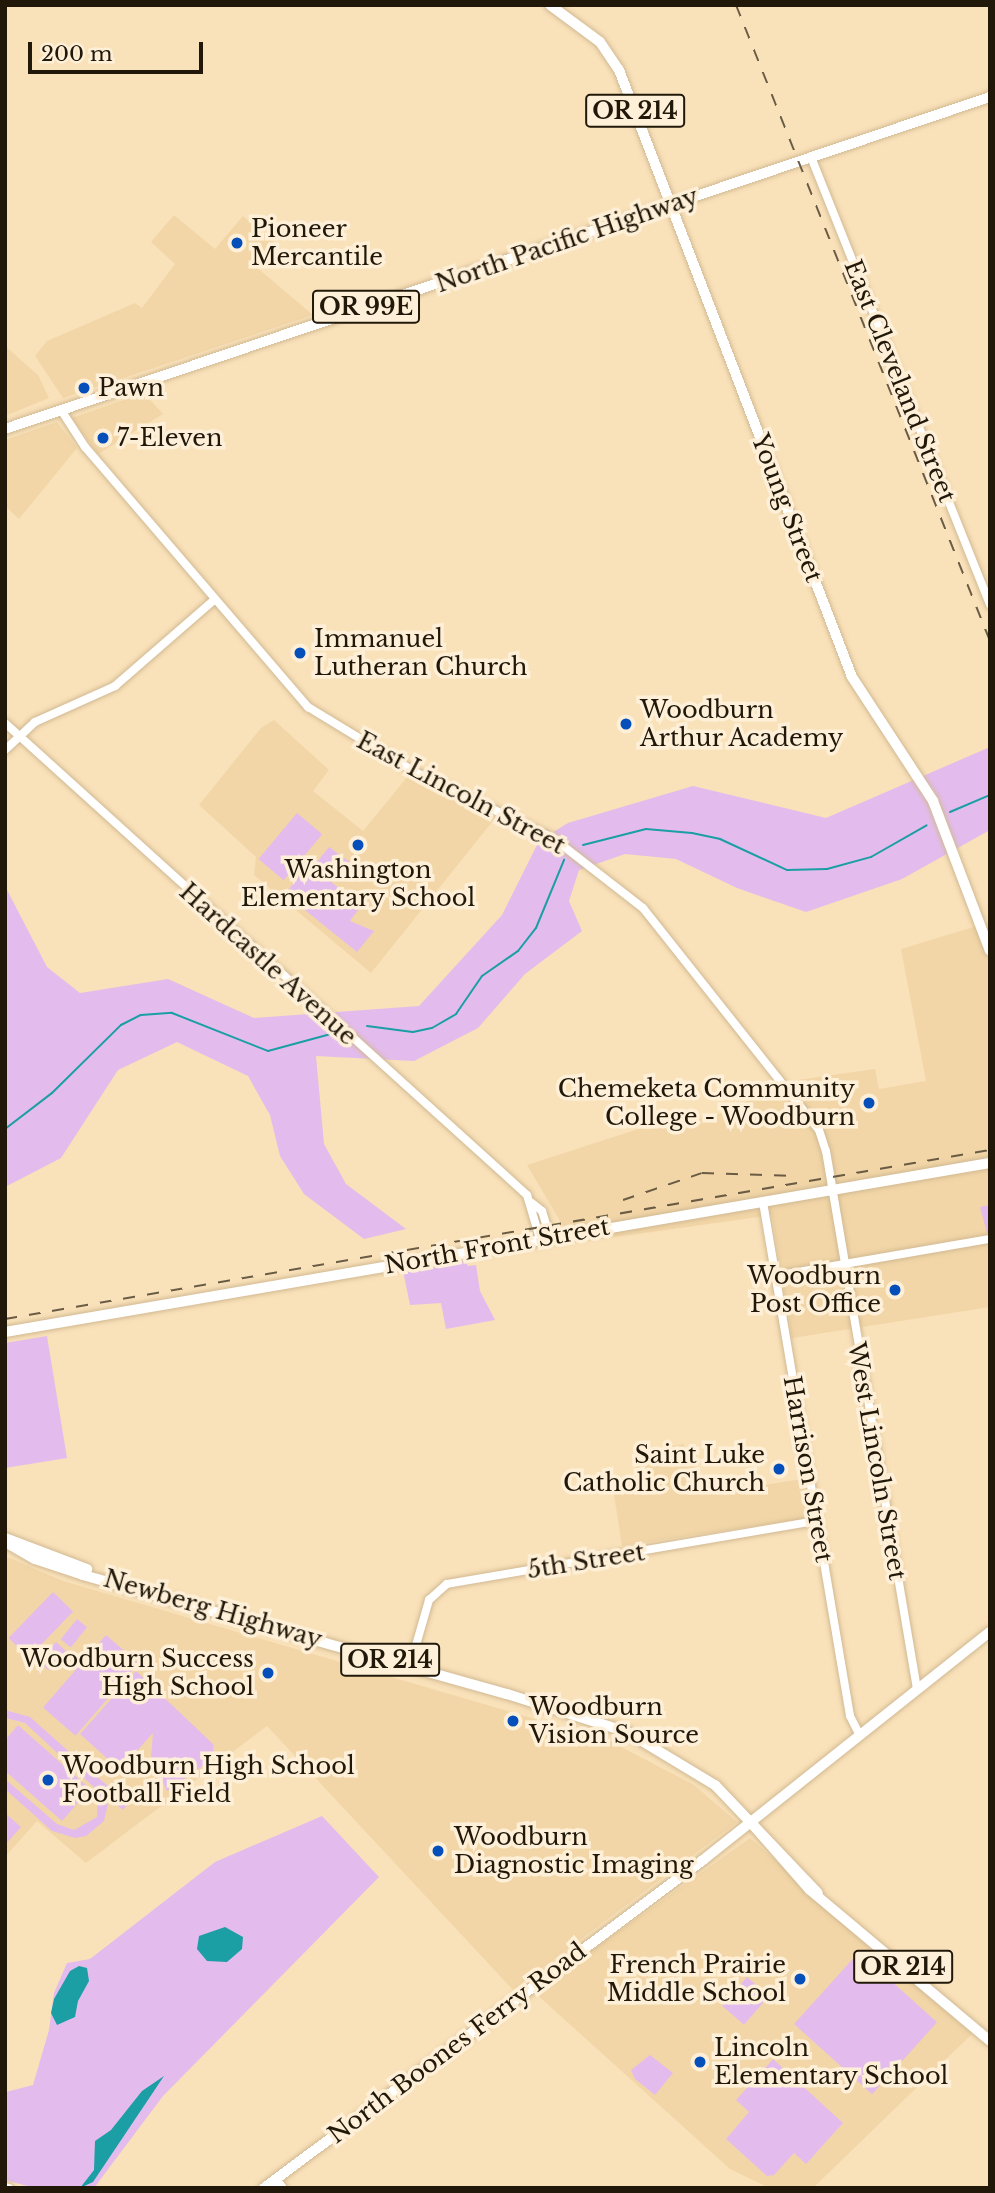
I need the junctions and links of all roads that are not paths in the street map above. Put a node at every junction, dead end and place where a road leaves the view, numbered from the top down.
1 (550, 5) edge
2 (990, 97) edge
3 (811, 157) junction
4 (671, 204) junction
5 (61, 410) junction
6 (5, 429) edge
7 (214, 600) junction
8 (990, 605) edge
9 (5, 723) edge
10 (19, 736) junction
11 (5, 750) edge
12 (990, 951) edge
13 (990, 1163) edge
14 (831, 1191) junction
15 (763, 1202) junction
16 (545, 1238) junction
17 (990, 1239) edge
18 (844, 1264) junction
19 (775, 1276) junction
20 (5, 1332) edge
21 (817, 1521) junction
22 (5, 1540) edge
23 (990, 1632) edge
24 (410, 1665) junction
25 (917, 1689) junction
26 (859, 1734) junction
27 (752, 1822) junction
28 (990, 2040) edge
29 (279, 2183) edge
30 (264, 2188) edge

1 - 4 main road, Young Street / OR 214
2 - 3 main road, OR 99E
3 - 4 main road, North Pacific Highway / OR 99E
3 - 8 street, East Cleveland Street
4 - 5 main road, North Pacific Highway / OR 99E
4 - 12 main road, Young Street
5 - 6 main road, North Pacific Highway / OR 99E
5 - 7 street, East Lincoln Street
7 - 10 street
7 - 14 street, East Lincoln Street
9 - 10 street, Hardcastle Avenue
10 - 11 street
10 - 16 street, Hardcastle Avenue
13 - 14 main road, North Front Street
14 - 15 main road, North Front Street
14 - 18 street, West Lincoln Street
15 - 16 main road, North Front Street
15 - 19 street, Harrison Street
16 - 20 main road, North Front Street
17 - 18 street
18 - 19 street
18 - 25 street, West Lincoln Street
19 - 21 street, Harrison Street
21 - 24 street, 5th Street
21 - 26 street, Harrison Street
22 - 24 main road, Newberg Highway / OR 214
23 - 25 main road, North Boones Ferry Road
24 - 27 main road, Newberg Highway / OR 214
25 - 26 main road, North Boones Ferry Road
26 - 27 main road, North Boones Ferry Road
27 - 28 main road, Newberg Highway / OR 214
27 - 29 main road, North Boones Ferry Road
29 - 30 main road, North Boones Ferry Road

